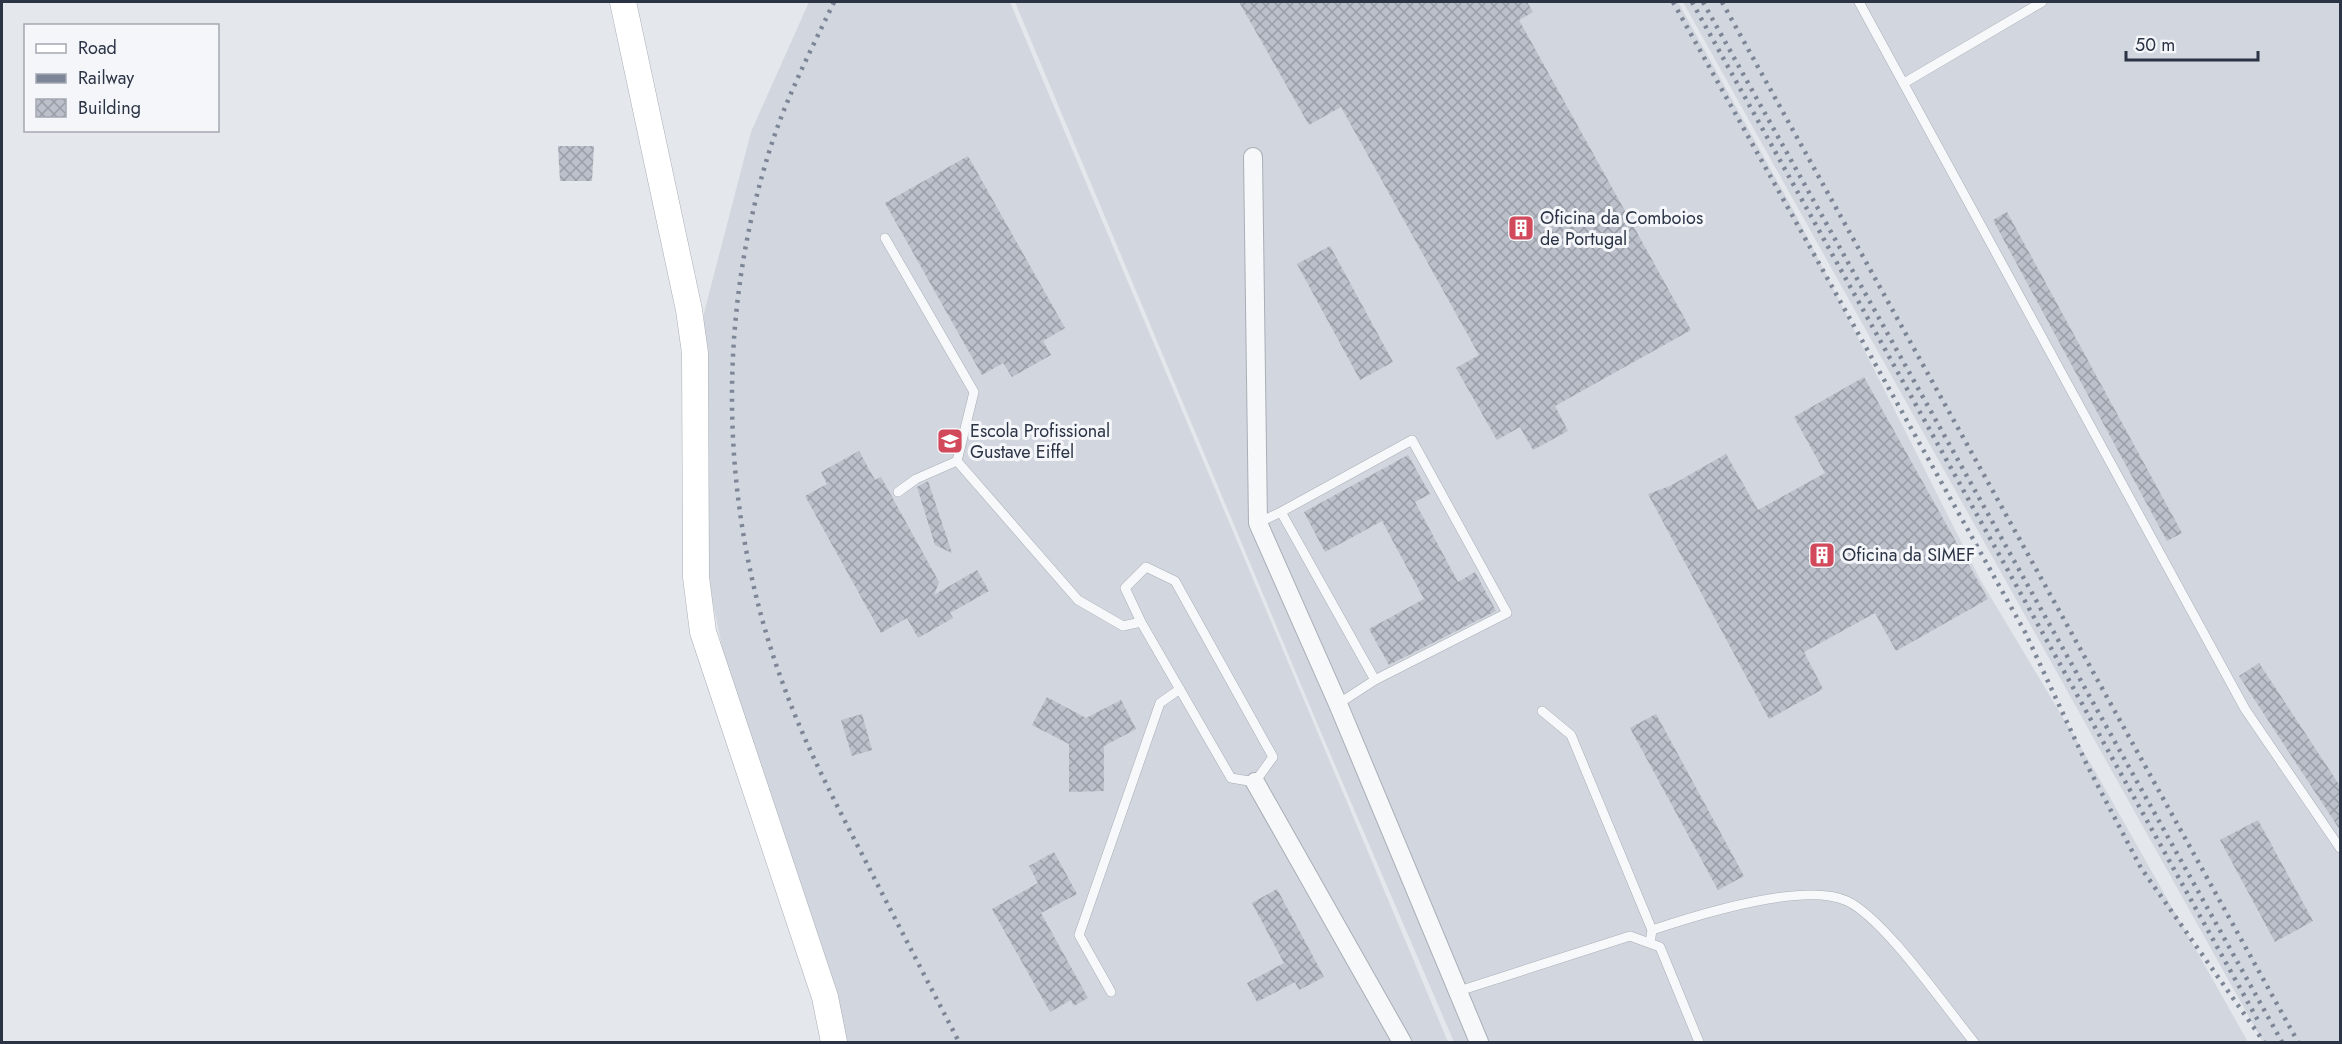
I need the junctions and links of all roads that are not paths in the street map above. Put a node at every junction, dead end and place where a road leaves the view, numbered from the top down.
1 (623, 2) edge
2 (1859, 2) edge
3 (2042, 2) edge
4 (1904, 83) junction
5 (1253, 157) dead end
6 (885, 238) dead end
7 (957, 461) junction
8 (898, 492) dead end
9 (1281, 512) junction
10 (1258, 523) junction
11 (1141, 622) junction
12 (1374, 680) junction
13 (1180, 689) junction
14 (1338, 704) junction
15 (1542, 711) dead end
16 (1255, 782) junction
17 (2340, 848) edge
18 (1652, 930) junction
19 (1650, 943) junction
20 (1459, 991) junction
21 (1111, 992) dead end
22 (834, 1042) edge
23 (1402, 1042) edge
24 (1479, 1042) edge
25 (1699, 1042) edge
26 (1974, 1042) edge

1 - 22 street
2 - 4 lane
3 - 4 lane
4 - 17 lane
5 - 10 street
6 - 7 lane
7 - 8 lane
7 - 11 lane
9 - 10 lane
9 - 12 lane
9 - 12 lane
10 - 14 street
11 - 13 lane
11 - 16 lane
12 - 14 lane
13 - 16 lane
13 - 21 lane
14 - 20 street
15 - 18 lane
16 - 23 street
18 - 19 lane
18 - 26 lane
19 - 20 lane
19 - 25 lane
20 - 24 street

